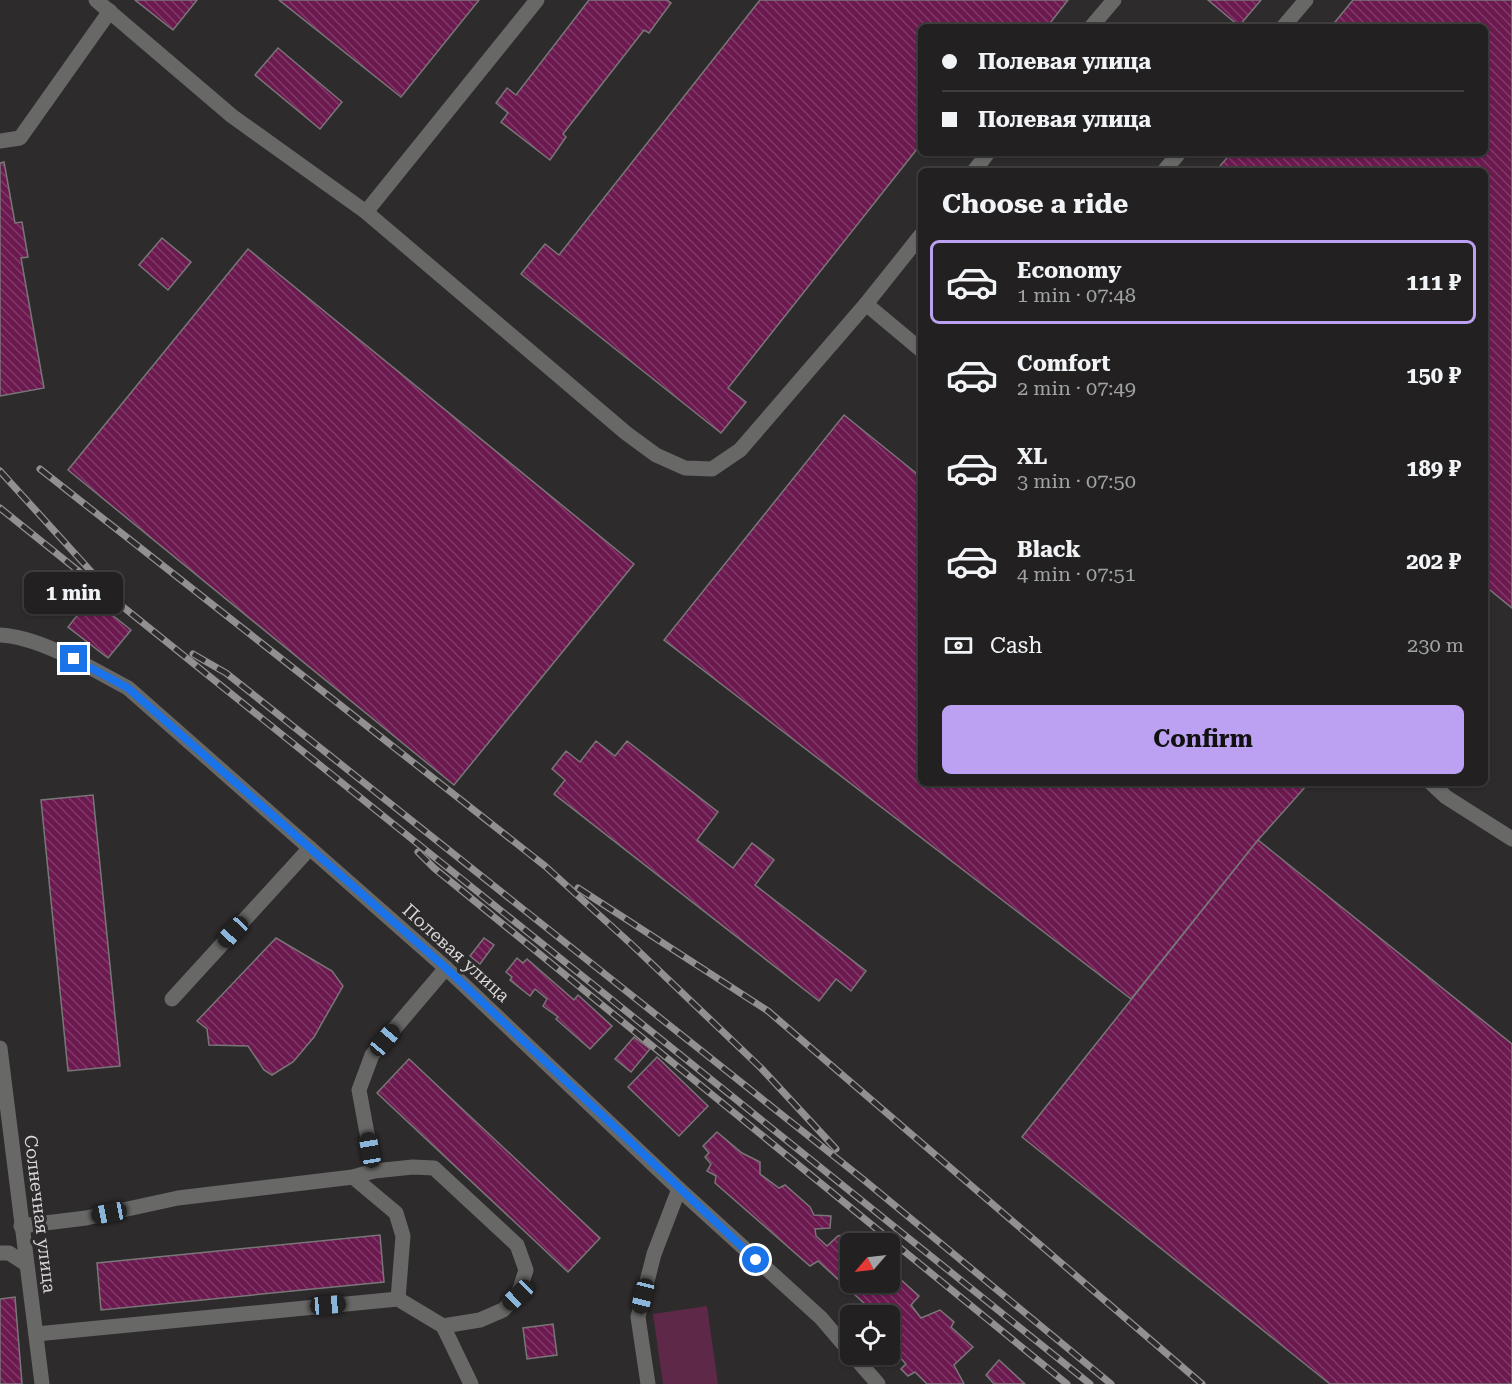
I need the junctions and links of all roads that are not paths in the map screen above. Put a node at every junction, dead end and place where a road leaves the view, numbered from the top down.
1 (96, 0) edge
2 (537, 0) edge
3 (1114, 0) edge
4 (1306, 0) edge
5 (110, 11) junction
6 (1094, 24) edge
7 (1286, 24) edge
8 (0, 141) edge
9 (986, 156) edge
10 (1176, 156) edge
11 (976, 168) edge
12 (1166, 168) edge
13 (366, 212) junction
14 (918, 239) edge
15 (866, 304) junction
16 (918, 348) edge
17 (0, 635) edge
18 (1434, 786) edge
19 (1512, 839) edge
20 (310, 848) junction
21 (446, 968) junction
22 (172, 999) dead end
23 (0, 1048) edge
24 (374, 1171) junction
25 (353, 1177) junction
26 (679, 1189) junction
27 (21, 1226) junction
28 (0, 1253) edge
29 (26, 1264) junction
30 (398, 1299) junction
31 (443, 1326) junction
32 (36, 1334) junction
33 (840, 1340) edge
34 (861, 1365) edge
35 (42, 1384) edge
36 (471, 1384) edge
37 (648, 1384) edge
38 (878, 1384) edge

1 - 5 street
2 - 13 street
3 - 6 street
4 - 7 street
5 - 8 street
5 - 13 street
9 - 11 street
10 - 12 street
13 - 15 street
14 - 15 street
15 - 16 street
17 - 20 street, Полевая улица
18 - 19 street
20 - 21 street, Полевая улица
20 - 22 street
21 - 24 street
21 - 26 street, Полевая улица
23 - 27 street, Солнечная улица
24 - 25 street
24 - 31 street
25 - 27 street
25 - 30 street
26 - 33 street, Полевая улица
26 - 37 street
27 - 29 street, Солнечная улица
28 - 29 street
29 - 32 street, Солнечная улица
30 - 31 street
30 - 32 street
31 - 36 street
32 - 35 street, Солнечная улица
34 - 38 street, Полевая улица

